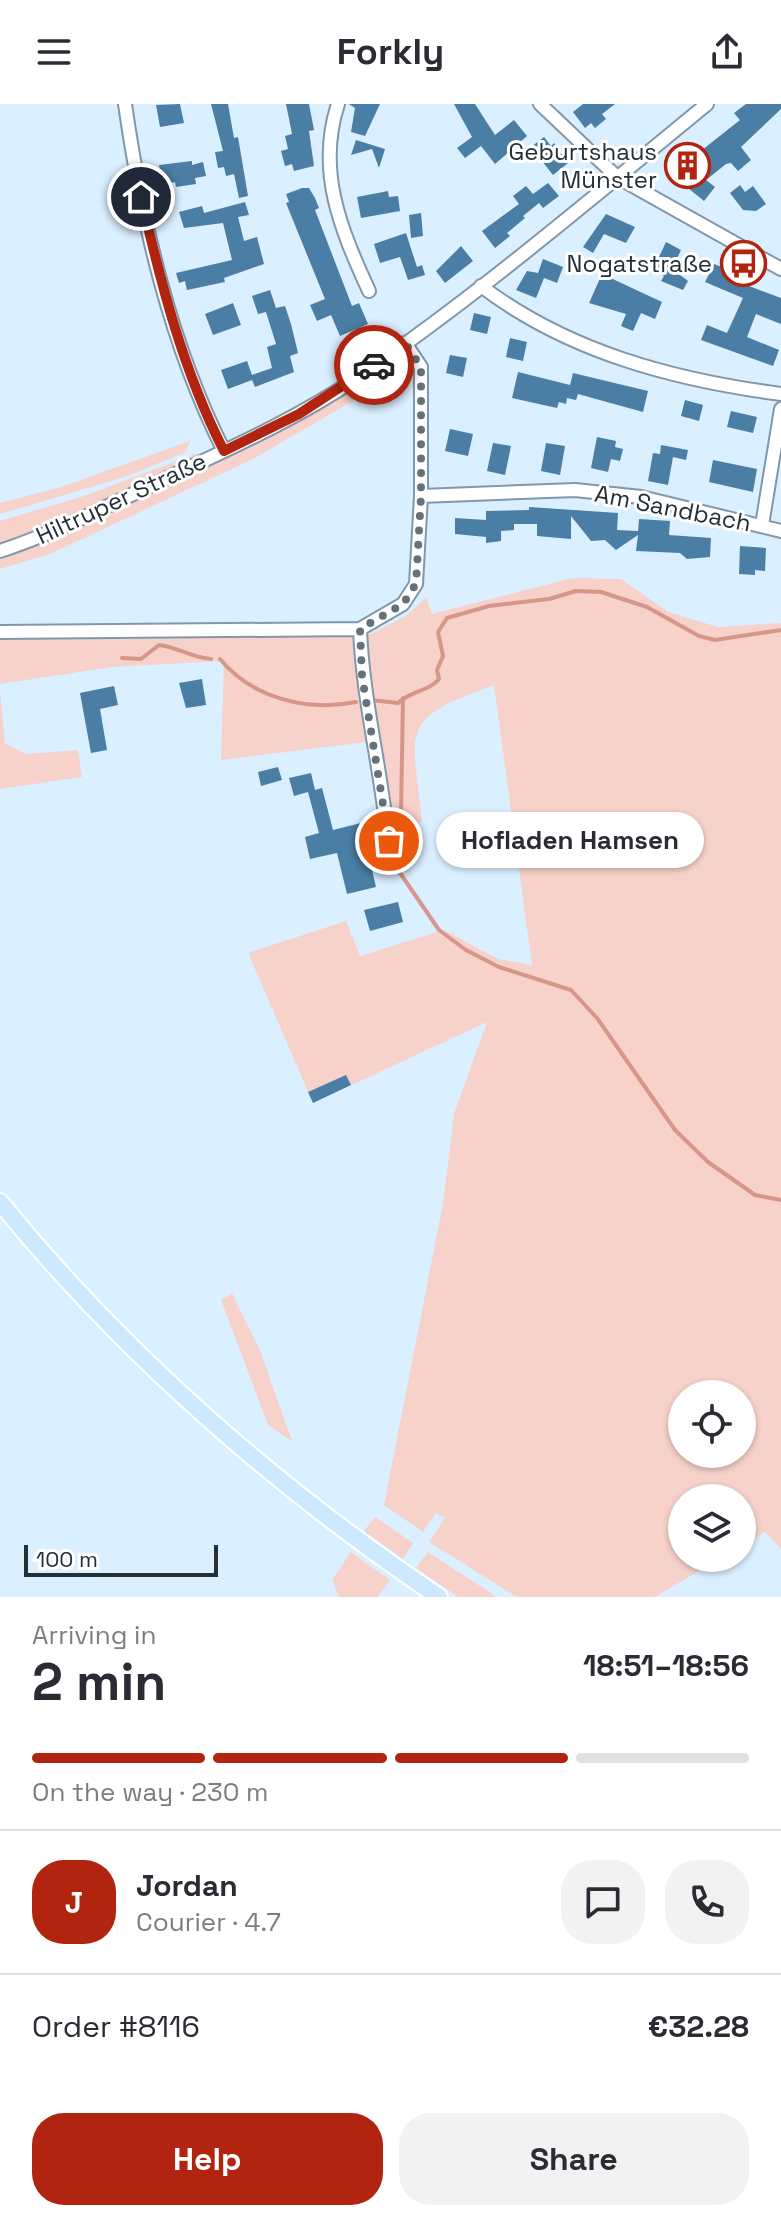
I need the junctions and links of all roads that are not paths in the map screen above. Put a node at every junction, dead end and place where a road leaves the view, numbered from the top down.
1 (125, 104) edge
2 (338, 104) edge
3 (707, 104) edge
4 (548, 107) edge
5 (617, 177) junction
6 (781, 269) edge
7 (481, 286) junction
8 (369, 291) dead end
9 (405, 343) junction
10 (781, 394) edge
11 (781, 409) edge
12 (224, 451) junction
13 (421, 496) junction
14 (762, 525) junction
15 (781, 531) edge
16 (0, 551) edge
17 (360, 629) junction
18 (0, 632) edge
19 (390, 862) dead end
20 (0, 1202) edge
21 (439, 1597) edge

1 - 12 street
2 - 8 street
3 - 5 street, Hiltruper Straße
4 - 5 street
5 - 6 street
5 - 7 street, Hiltruper Straße
7 - 9 street, Hiltruper Straße
7 - 10 street
9 - 12 street, Hiltruper Straße
9 - 13 street
11 - 14 street
12 - 16 street, Hiltruper Straße
13 - 14 street, Am Sandbach
13 - 17 street
14 - 15 street, Am Sandbach
17 - 18 street
17 - 19 street
20 - 21 main road

